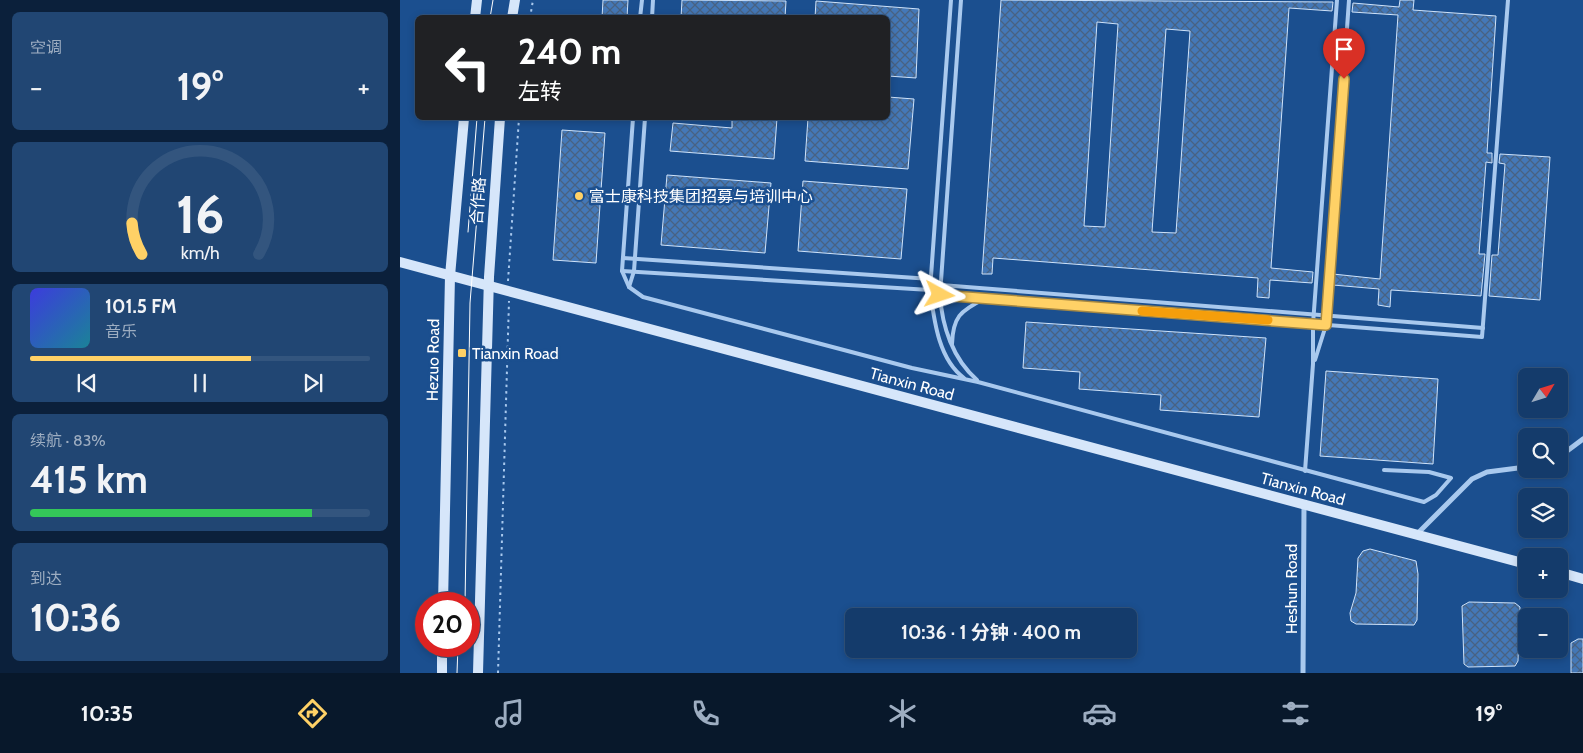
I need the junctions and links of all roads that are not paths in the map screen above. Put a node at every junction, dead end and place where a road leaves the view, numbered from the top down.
1 (477, 0) edge
2 (515, 0) edge
3 (642, 0) edge
4 (653, 0) edge
5 (951, 0) edge
6 (961, 0) edge
7 (1337, 0) edge
8 (1349, 0) edge
9 (1508, 0) edge
10 (475, 15) edge
11 (512, 15) edge
12 (640, 15) edge
13 (652, 15) edge
14 (464, 120) edge
15 (500, 120) edge
16 (633, 120) edge
17 (645, 120) edge
18 (623, 258) junction
19 (635, 260) junction
20 (400, 262) edge
21 (622, 271) junction
22 (634, 271) junction
23 (450, 276) junction
24 (931, 279) junction
25 (941, 285) junction
26 (489, 286) junction
27 (629, 288) junction
28 (930, 290) junction
29 (940, 295) junction
30 (985, 298) junction
31 (1314, 315) junction
32 (1326, 316) junction
33 (1313, 324) junction
34 (1326, 325) junction
35 (1483, 328) junction
36 (952, 346) junction
37 (1314, 364) junction
38 (978, 382) junction
39 (1583, 439) edge
40 (1568, 450) edge
41 (1518, 468) edge
42 (1384, 470) dead end
43 (1305, 471) junction
44 (1304, 504) junction
45 (1416, 534) junction
46 (1518, 562) edge
47 (1568, 575) edge
48 (1583, 579) edge
49 (443, 592) edge
50 (442, 657) edge
51 (442, 673) edge
52 (478, 673) edge
53 (1303, 673) edge

1 - 10 street
2 - 11 street
3 - 12 lane
4 - 13 lane
5 - 24 lane
6 - 25 lane
7 - 31 lane
8 - 32 lane
9 - 35 lane
14 - 23 street, Hezuo Road
15 - 26 street, 合作路
16 - 18 lane
17 - 19 lane
18 - 19 lane
18 - 21 lane
19 - 22 lane
19 - 24 lane
20 - 23 street, Tianxin Road
21 - 22 lane
21 - 27 lane
22 - 27 lane
22 - 28 lane
23 - 26 street, Tianxin Road
23 - 49 street, Hezuo Road
24 - 25 lane
24 - 28 lane
25 - 29 lane
25 - 31 lane
26 - 44 street, Tianxin Road
26 - 52 street
27 - 38 lane
28 - 29 lane
28 - 38 lane
29 - 30 lane
29 - 36 lane
30 - 33 lane
30 - 36 lane
31 - 32 lane
31 - 33 lane
32 - 34 lane
32 - 35 lane
33 - 34 lane
33 - 37 lane
34 - 35 lane
34 - 37 lane
36 - 38 lane
37 - 43 lane
38 - 43 lane
39 - 40 street
41 - 45 street
42 - 43 lane
44 - 45 street, Tianxin Road
44 - 53 street, Heshun Road
45 - 46 street, Tianxin Road
47 - 48 street
50 - 51 street

